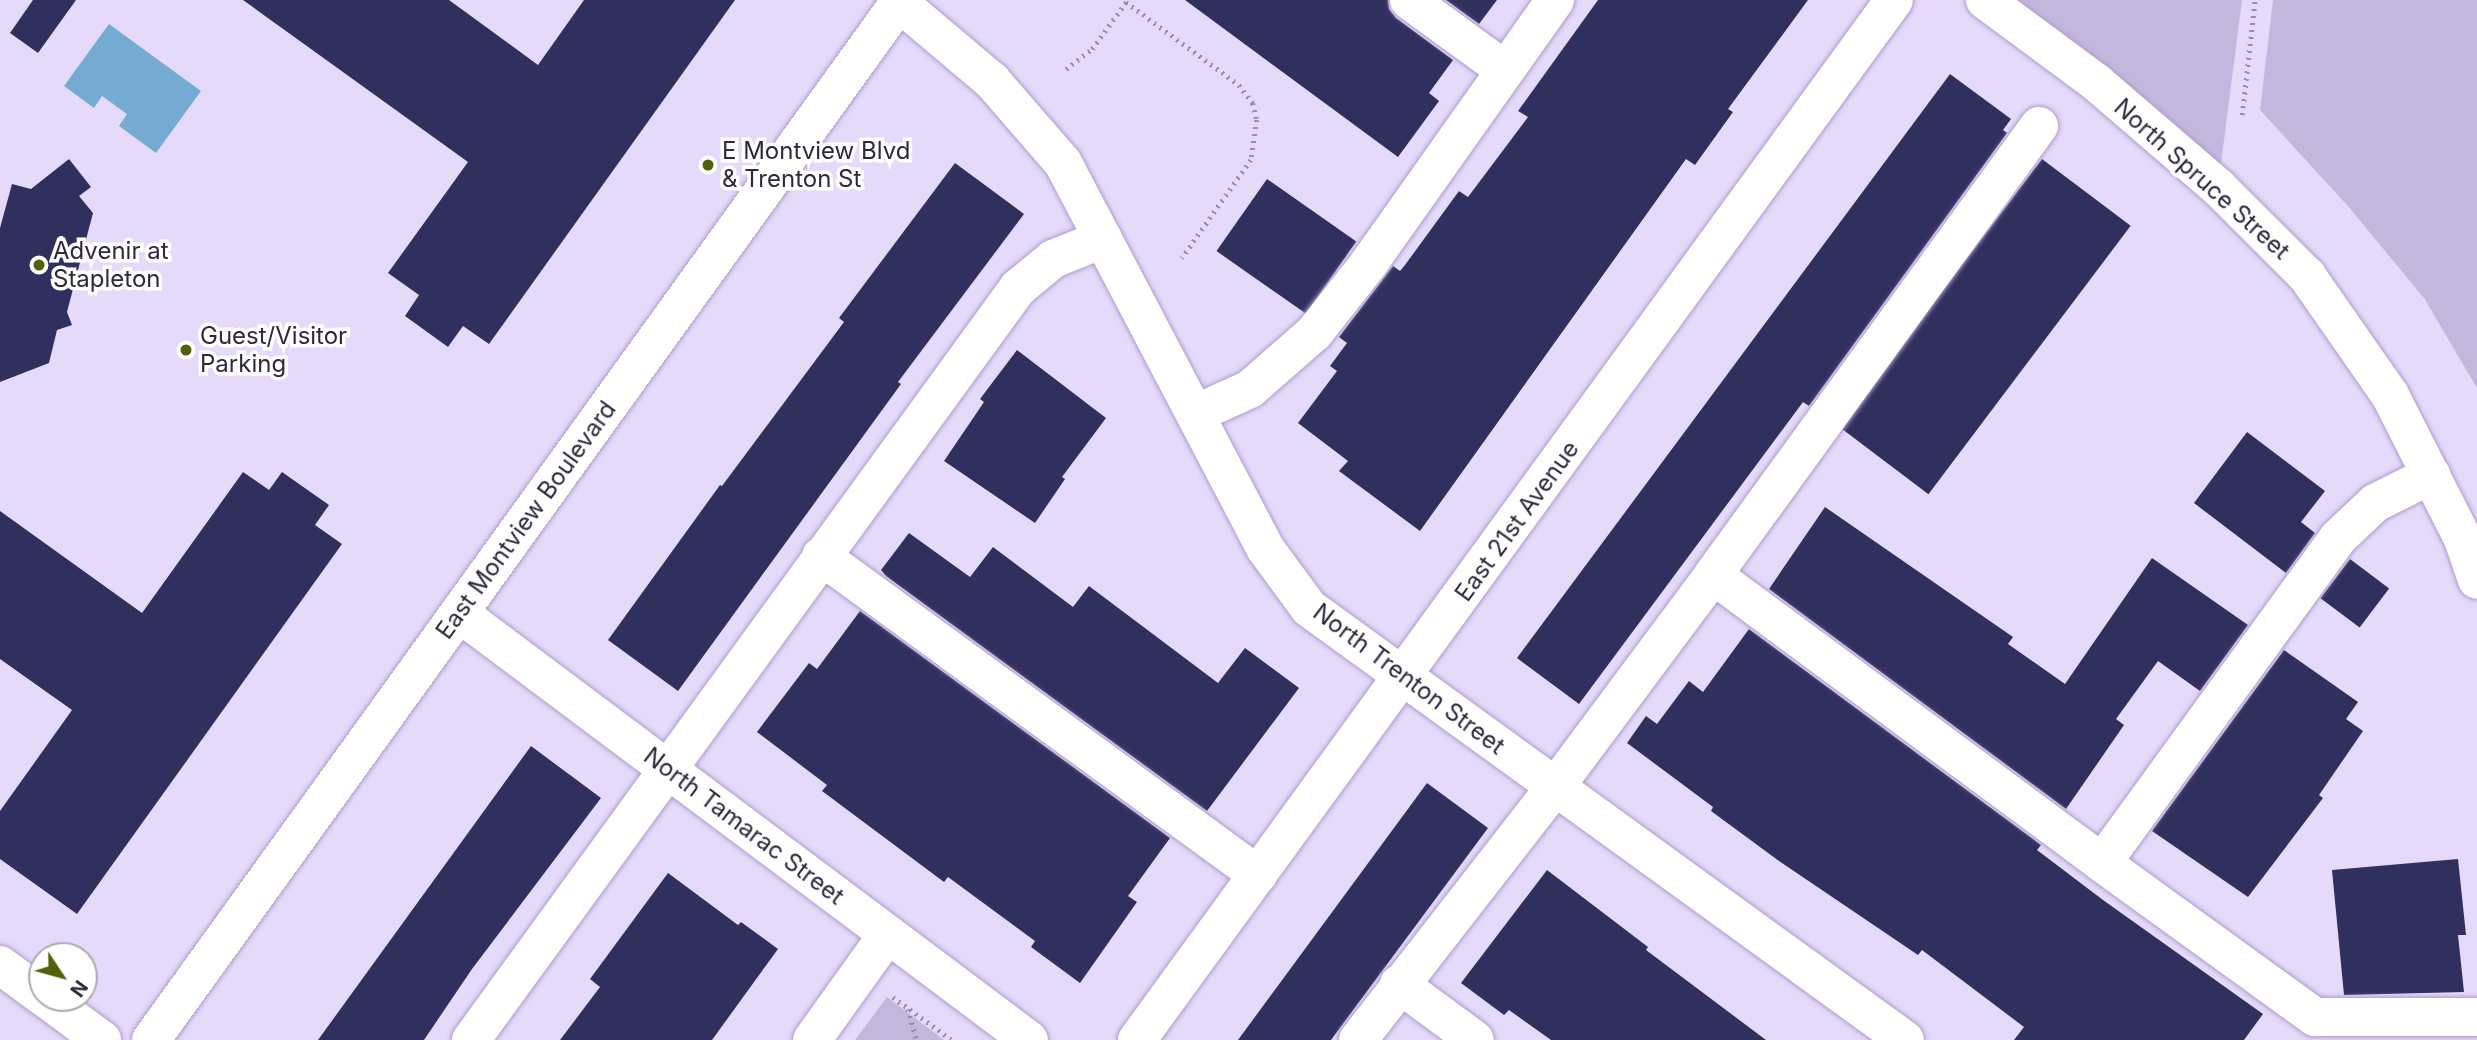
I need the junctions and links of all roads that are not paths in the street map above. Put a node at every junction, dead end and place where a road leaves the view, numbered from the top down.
1 (1409, 0) edge
2 (1555, 0) edge
3 (1894, 0) edge
4 (1985, 0) edge
5 (899, 1) edge
6 (1505, 70) junction
7 (2039, 127) dead end
8 (1103, 239) junction
9 (1195, 414) junction
10 (2431, 475) junction
11 (821, 556) junction
12 (1713, 575) junction
13 (2477, 580) edge
14 (459, 613) junction
15 (1403, 678) junction
16 (666, 768) junction
17 (1556, 786) junction
18 (2102, 863) junction
19 (1258, 875) junction
20 (888, 934) junction
21 (0, 965) edge
22 (1399, 984) junction
23 (28, 986) edge
24 (64, 1012) edge
25 (2477, 1017) edge
26 (2307, 1028) edge
27 (102, 1040) edge
28 (151, 1040) edge
29 (471, 1040) edge
30 (812, 1040) edge
31 (1030, 1040) edge
32 (1137, 1040) edge
33 (1358, 1040) edge
34 (1475, 1040) edge
35 (1905, 1040) edge

1 - 6 street
2 - 6 street
3 - 15 street, East 21st Avenue
4 - 10 street, North Spruce Street
5 - 8 street, North Trenton Street
5 - 14 street, East Montview Boulevard
6 - 9 street
7 - 12 street
8 - 9 street, North Trenton Street
8 - 11 street
9 - 15 street, North Trenton Street
10 - 13 street, North Spruce Street
10 - 18 street
11 - 16 street
11 - 19 street
12 - 17 street
12 - 18 street
14 - 16 street, North Tamarac Street
14 - 28 street, East Montview Boulevard
15 - 17 street, North Trenton Street
15 - 19 street, East 21st Avenue
16 - 20 street, North Tamarac Street
16 - 29 street
17 - 22 street
17 - 35 street, North Trenton Street
18 - 26 street
19 - 32 street, East 21st Avenue
20 - 30 street
20 - 31 street, North Tamarac Street
21 - 23 street
22 - 33 street
22 - 34 street
24 - 27 street
25 - 26 street

